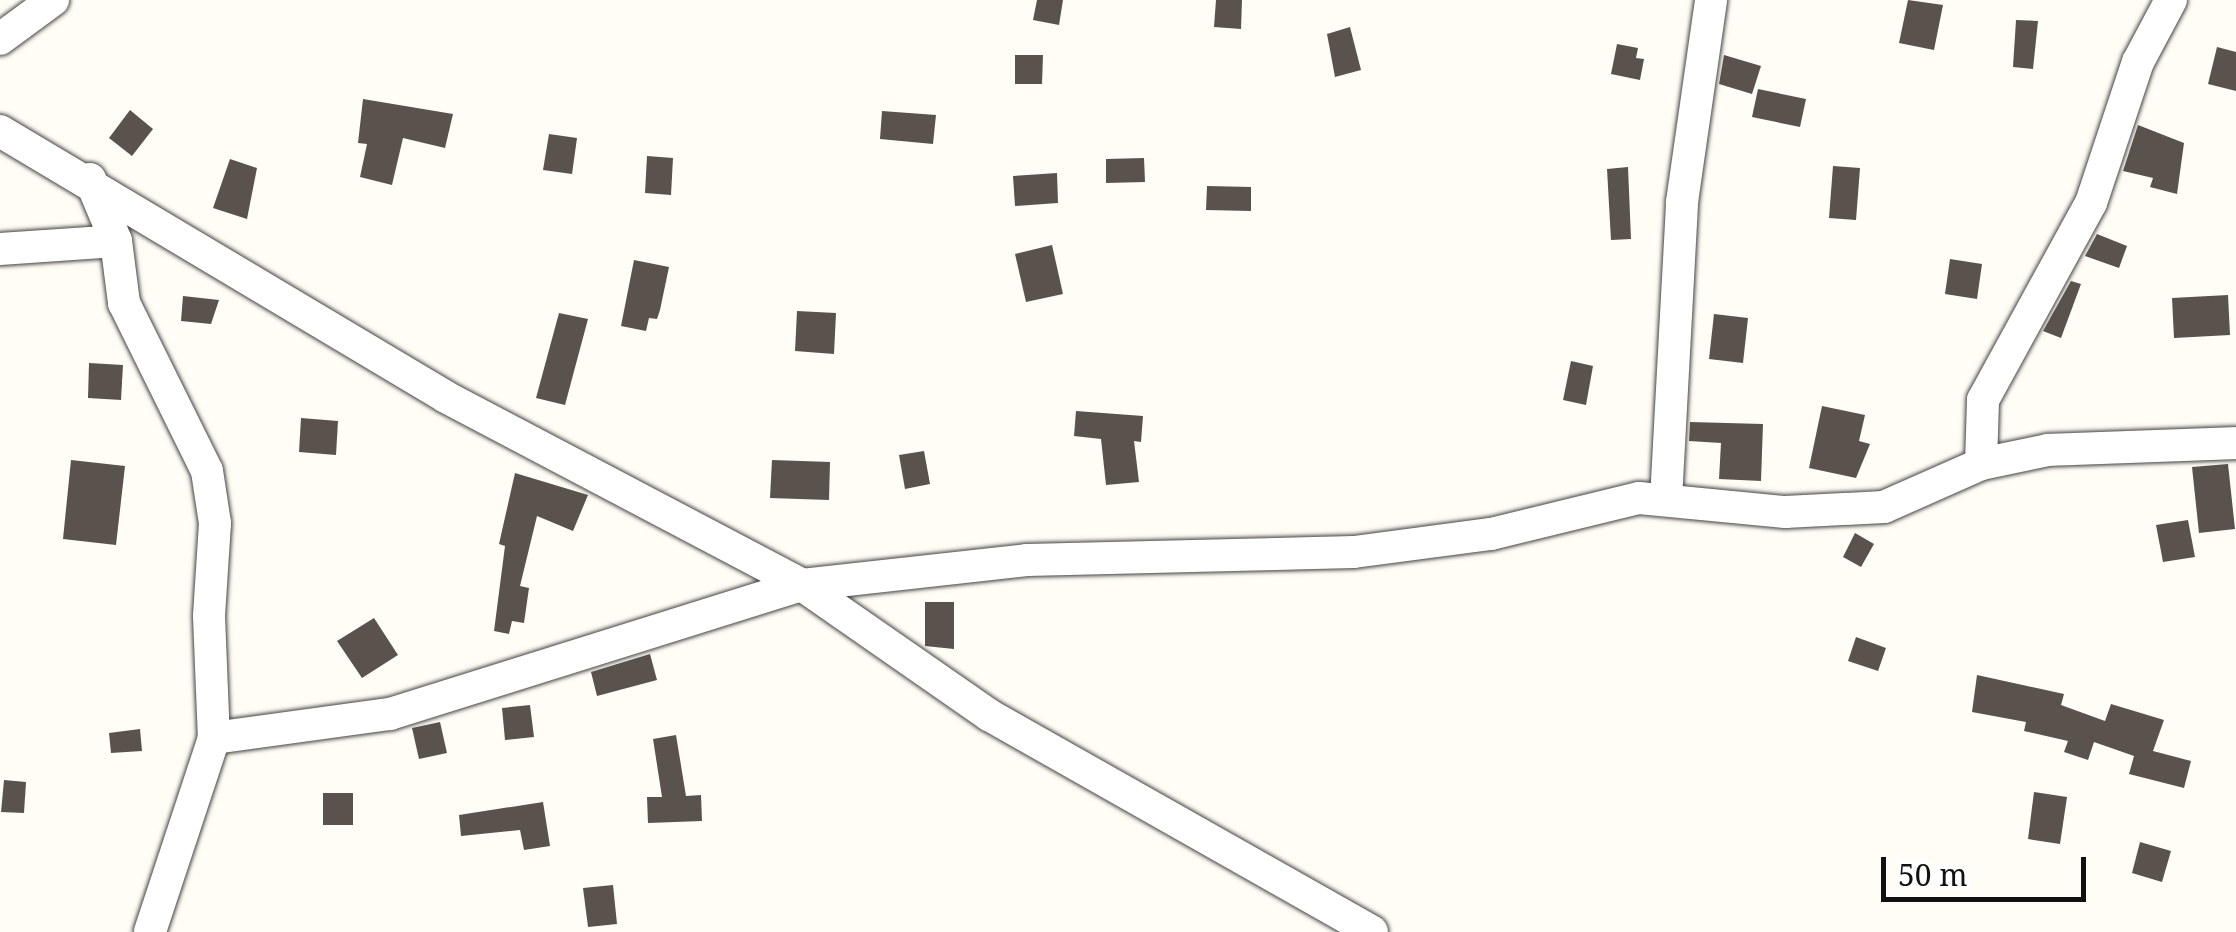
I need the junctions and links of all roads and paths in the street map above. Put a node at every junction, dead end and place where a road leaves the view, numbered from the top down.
1 (53, 0) edge
2 (1711, 0) edge
3 (2171, 0) edge
4 (0, 40) edge
5 (0, 132) edge
6 (90, 179) junction
7 (116, 241) junction
8 (0, 249) edge
9 (2236, 443) edge
10 (1981, 464) junction
11 (1666, 500) junction
12 (802, 585) junction
13 (214, 738) junction
14 (150, 932) edge
15 (1372, 932) edge

1 - 4 street
2 - 11 street
3 - 10 street
5 - 6 street
6 - 7 street
6 - 12 street
7 - 8 street
7 - 13 street
9 - 10 street
10 - 11 street
11 - 12 street
12 - 13 street
12 - 15 street
13 - 14 street

